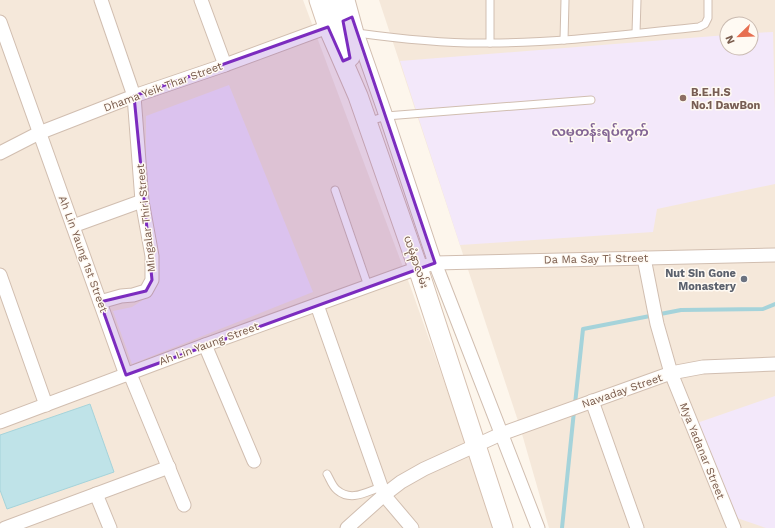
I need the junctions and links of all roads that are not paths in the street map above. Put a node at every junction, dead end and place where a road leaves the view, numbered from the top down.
1 (101, 0) edge
2 (201, 0) edge
3 (319, 0) edge
4 (336, 0) edge
5 (348, 0) edge
6 (490, 0) edge
7 (565, 0) edge
8 (637, 0) edge
9 (708, 0) edge
10 (0, 22) edge
11 (345, 25) junction
12 (636, 33) junction
13 (564, 40) junction
14 (490, 43) junction
15 (226, 65) junction
16 (134, 96) junction
17 (590, 100) dead end
18 (386, 116) junction
19 (367, 122) junction
20 (39, 133) junction
21 (0, 153) edge
22 (335, 190) dead end
23 (142, 201) junction
24 (73, 226) junction
25 (775, 254) edge
26 (644, 258) junction
27 (426, 265) junction
28 (0, 275) edge
29 (368, 286) junction
30 (100, 302) junction
31 (317, 305) junction
32 (204, 345) junction
33 (775, 364) edge
34 (671, 373) junction
35 (128, 374) junction
36 (592, 401) junction
37 (46, 405) junction
38 (0, 422) edge
39 (502, 434) junction
40 (476, 445) junction
41 (254, 461) dead end
42 (169, 467) junction
43 (327, 474) dead end
44 (382, 491) junction
45 (96, 494) junction
46 (184, 505) dead end
47 (5, 528) edge
48 (110, 528) edge
49 (347, 528) edge
50 (412, 528) edge
51 (503, 528) edge
52 (538, 528) edge
53 (637, 528) edge
54 (734, 528) edge

1 - 16 street, Mingalar Thiri Street
2 - 15 street
3 - 11 main road
4 - 11 main road
5 - 11 street
6 - 14 lane
7 - 13 lane
8 - 12 lane
9 - 12 lane
10 - 20 street, Ah Lin Yaung 1st Street
11 - 14 lane
11 - 15 street, Dhama Yeik Thar Street
11 - 18 street
11 - 19 main road, ယမုံနာလမ်း
12 - 13 lane
13 - 14 lane
15 - 16 street, Dhama Yeik Thar Street
16 - 20 street, Dhama Yeik Thar Street
16 - 23 street, Mingalar Thiri Street
17 - 18 lane
18 - 19 lane
18 - 27 street
19 - 27 main road, ယမုံနာလမ်း
20 - 21 street, Dhama Yeik Thar Street
20 - 24 street, Ah Lin Yaung 1st Street
22 - 29 lane
23 - 24 street
23 - 30 street, Mingalar Thiri Street
24 - 30 street, Ah Lin Yaung 1st Street
25 - 26 street, Da Ma Say Ti Street
26 - 27 street, Da Ma Say Ti Street
26 - 34 street, Mya Yadanar Street
27 - 29 street, Ah Lin Yaung Street
27 - 39 street
27 - 40 main road, ယမုံနာလမ်း
28 - 37 street
29 - 31 street, Ah Lin Yaung Street
30 - 35 street, Ah Lin Yaung 1st Street
31 - 32 street, Ah Lin Yaung Street
31 - 44 street
32 - 35 street, Ah Lin Yaung Street
32 - 41 street
33 - 34 street, Nawaday Street
34 - 36 street, Nawaday Street
34 - 54 street, Mya Yadanar Street
35 - 37 street, Ah Lin Yaung Street
35 - 42 street, Ah Lin Yaung 1st Street
36 - 39 street, Nawaday Street
36 - 53 street
37 - 38 street, Ah Lin Yaung Street
39 - 40 street, Nawaday Street
39 - 52 street
40 - 44 street, Nawaday Street
40 - 51 main road, ယမုံနာလမ်း
42 - 45 street
42 - 46 street, Ah Lin Yaung 1st Street
43 - 44 lane
44 - 49 street, Nawaday Street
44 - 50 street
45 - 47 street
45 - 48 street

